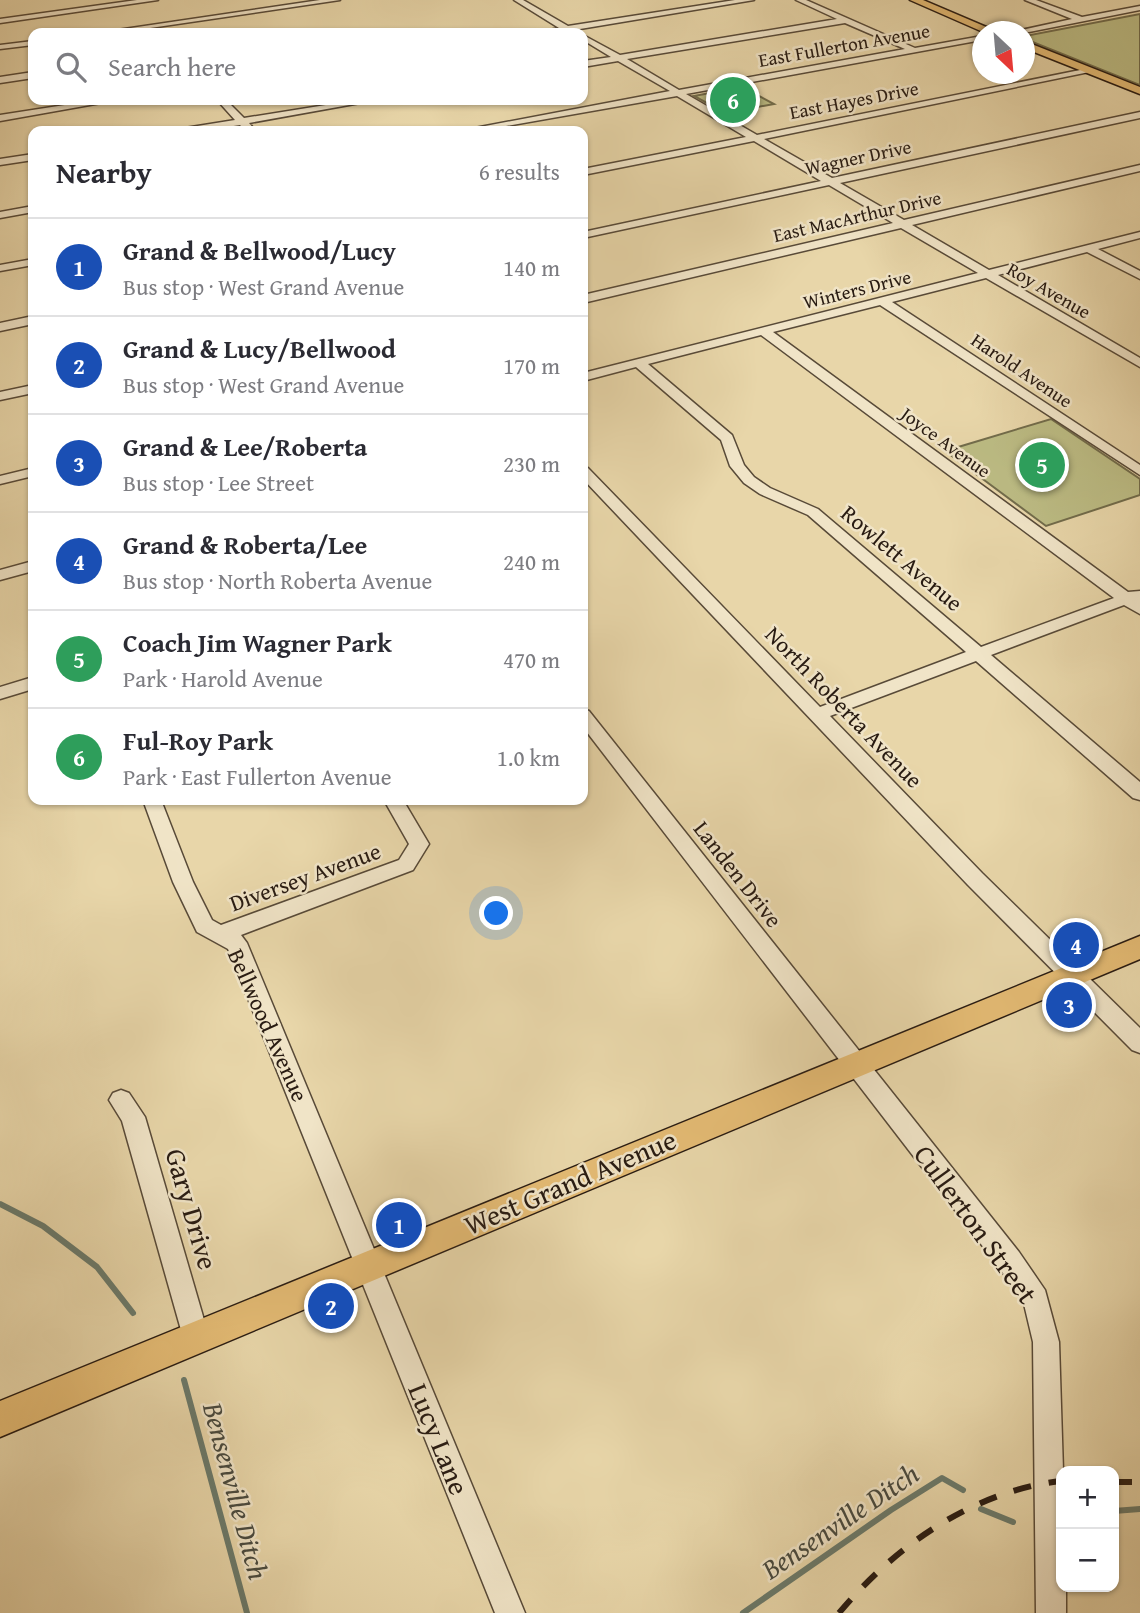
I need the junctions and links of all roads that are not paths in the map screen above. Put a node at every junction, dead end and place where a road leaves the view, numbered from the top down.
1 (154, 0) edge
2 (336, 0) edge
3 (530, 0) edge
4 (750, 0) edge
5 (800, 0) edge
6 (915, 0) edge
7 (1029, 0) edge
8 (519, 1) edge
9 (125, 2) edge
10 (1140, 8) edge
11 (134, 11) dead end
12 (141, 19) dead end
13 (1080, 19) junction
14 (846, 20) junction
15 (0, 21) edge
16 (972, 23) edge
17 (149, 28) edge
18 (163, 28) edge
19 (567, 28) edge
20 (588, 28) edge
21 (1035, 28) edge
22 (588, 40) edge
23 (972, 40) edge
24 (28, 44) edge
25 (0, 47) edge
26 (1035, 48) edge
27 (913, 50) junction
28 (618, 58) junction
29 (588, 63) edge
30 (1090, 71) junction
31 (28, 76) edge
32 (0, 80) edge
33 (1140, 92) edge
34 (676, 93) junction
35 (82, 105) edge
36 (225, 105) edge
37 (342, 105) edge
38 (1140, 115) edge
39 (0, 118) edge
40 (241, 122) junction
41 (216, 126) edge
42 (245, 126) edge
43 (492, 126) edge
44 (754, 138) junction
45 (28, 158) edge
46 (0, 162) edge
47 (1140, 168) edge
48 (588, 171) edge
49 (828, 181) junction
50 (28, 210) edge
51 (0, 215) edge
52 (901, 224) junction
53 (588, 233) edge
54 (1140, 235) edge
55 (1088, 248) junction
56 (28, 263) edge
57 (0, 268) edge
58 (986, 274) junction
59 (1140, 276) edge
60 (588, 298) edge
61 (882, 300) junction
62 (28, 321) edge
63 (0, 327) edge
64 (763, 331) junction
65 (639, 363) junction
66 (1140, 363) edge
67 (588, 376) edge
68 (28, 390) edge
69 (0, 396) edge
70 (1140, 471) edge
71 (28, 473) edge
72 (588, 476) edge
73 (0, 480) edge
74 (28, 567) edge
75 (0, 575) edge
76 (1135, 600) edge
77 (979, 654) junction
78 (28, 685) edge
79 (0, 693) edge
80 (818, 714) junction
81 (588, 721) edge
82 (1140, 793) edge
83 (154, 805) edge
84 (396, 805) edge
85 (221, 934) junction
86 (1140, 947) edge
87 (1073, 975) junction
88 (1140, 1043) edge
89 (855, 1064) junction
90 (121, 1101) dead end
91 (369, 1265) junction
92 (196, 1337) junction
93 (0, 1419) edge
94 (510, 1613) edge
95 (1051, 1613) edge

1 - 9 street
2 - 18 street
3 - 8 street
4 - 20 street
5 - 14 street
6 - 16 main road
7 - 13 street
8 - 19 street
9 - 11 street
9 - 15 street
10 - 13 street
12 - 17 street
13 - 21 street
14 - 27 street
14 - 28 street
22 - 28 street, Roy Avenue
23 - 27 street, East Fullerton Avenue
24 - 25 street
26 - 30 main road
27 - 34 street, East Fullerton Avenue
28 - 29 street
28 - 34 street, Roy Avenue
30 - 33 main road
30 - 44 street, East Hayes Drive
31 - 32 street
34 - 43 street, East Fullerton Avenue
34 - 44 street, Roy Avenue
35 - 39 street
36 - 40 street
37 - 40 street
38 - 49 street, Wagner Drive
40 - 41 street
40 - 42 street
44 - 48 street, East Hayes Drive
44 - 49 street, Roy Avenue
45 - 46 street
47 - 52 street, East MacArthur Drive
49 - 52 street, Roy Avenue
49 - 53 street, Wagner Drive
50 - 51 street
52 - 58 street, Roy Avenue
52 - 60 street, East MacArthur Drive
54 - 55 street, Winters Drive
55 - 58 street, Winters Drive
55 - 59 street
56 - 57 street
58 - 61 street, Winters Drive
58 - 66 street, Roy Avenue
61 - 64 street, Winters Drive
61 - 70 street, Harold Avenue
62 - 63 street
64 - 65 street, Winters Drive
64 - 76 street, Joyce Avenue
65 - 67 street, Winters Drive
65 - 77 street, Rowlett Avenue
68 - 69 street
71 - 73 street
72 - 80 street, North Roberta Avenue
74 - 75 street
76 - 77 street
77 - 80 street
77 - 82 street, Rowlett Avenue
78 - 79 street
80 - 87 street, North Roberta Avenue
81 - 89 street, Landen Drive
83 - 85 street, Bellwood Avenue
84 - 85 street, Diversey Avenue
85 - 91 street, Bellwood Avenue
86 - 87 main road, West Grand Avenue
87 - 88 street, North Roberta Avenue
87 - 89 main road, West Grand Avenue
89 - 91 main road, West Grand Avenue
89 - 95 street, Cullerton Street
90 - 92 street, Gary Drive
91 - 92 main road, West Grand Avenue
91 - 94 street, Lucy Lane
92 - 93 main road, West Grand Avenue

